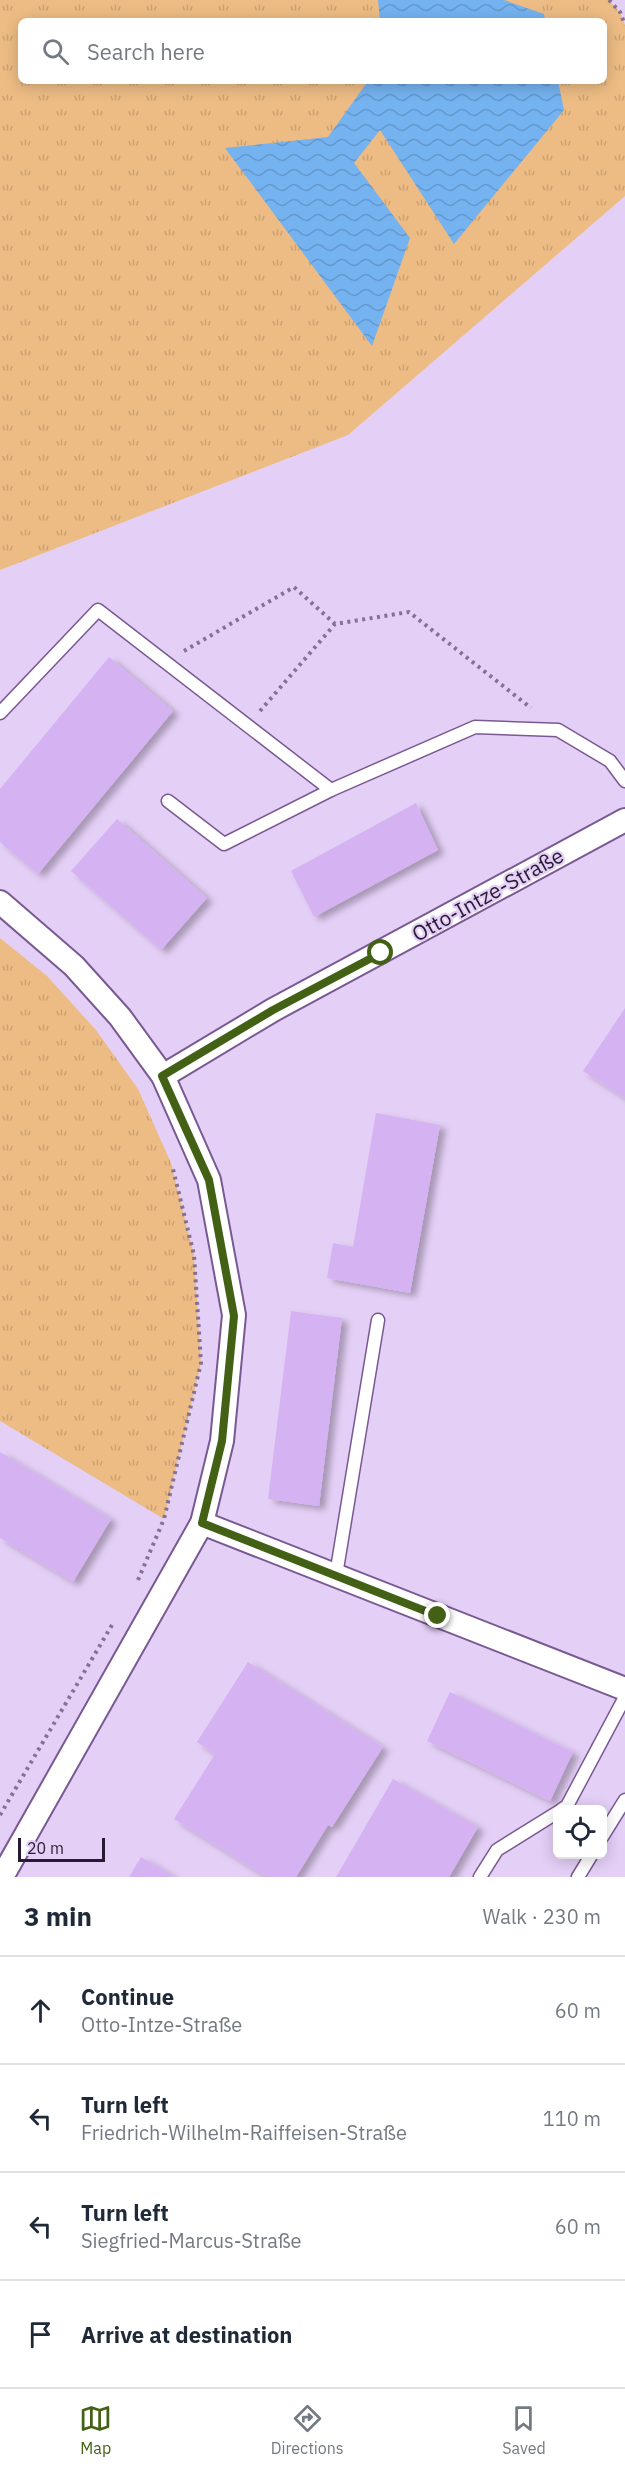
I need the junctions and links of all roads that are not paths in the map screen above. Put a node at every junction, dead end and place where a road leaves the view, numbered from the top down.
1 (0, 713) edge
2 (625, 781) edge
3 (331, 790) junction
4 (168, 801) dead end
5 (625, 820) edge
6 (0, 902) edge
7 (162, 1076) junction
8 (378, 1320) dead end
9 (202, 1523) junction
10 (336, 1575) junction
11 (625, 1689) edge
12 (625, 1696) edge
13 (625, 1800) edge
14 (568, 1805) edge
15 (553, 1814) edge
16 (607, 1830) edge
17 (589, 1859) edge
18 (2, 1877) edge
19 (480, 1877) edge
20 (578, 1877) edge

1 - 3 lane
2 - 3 lane
3 - 4 lane
5 - 7 street, Otto-Intze-Straße
6 - 7 street
7 - 9 street
8 - 10 lane
9 - 10 street
9 - 18 street
10 - 11 street
12 - 14 lane
13 - 16 lane
15 - 19 lane
17 - 20 lane

